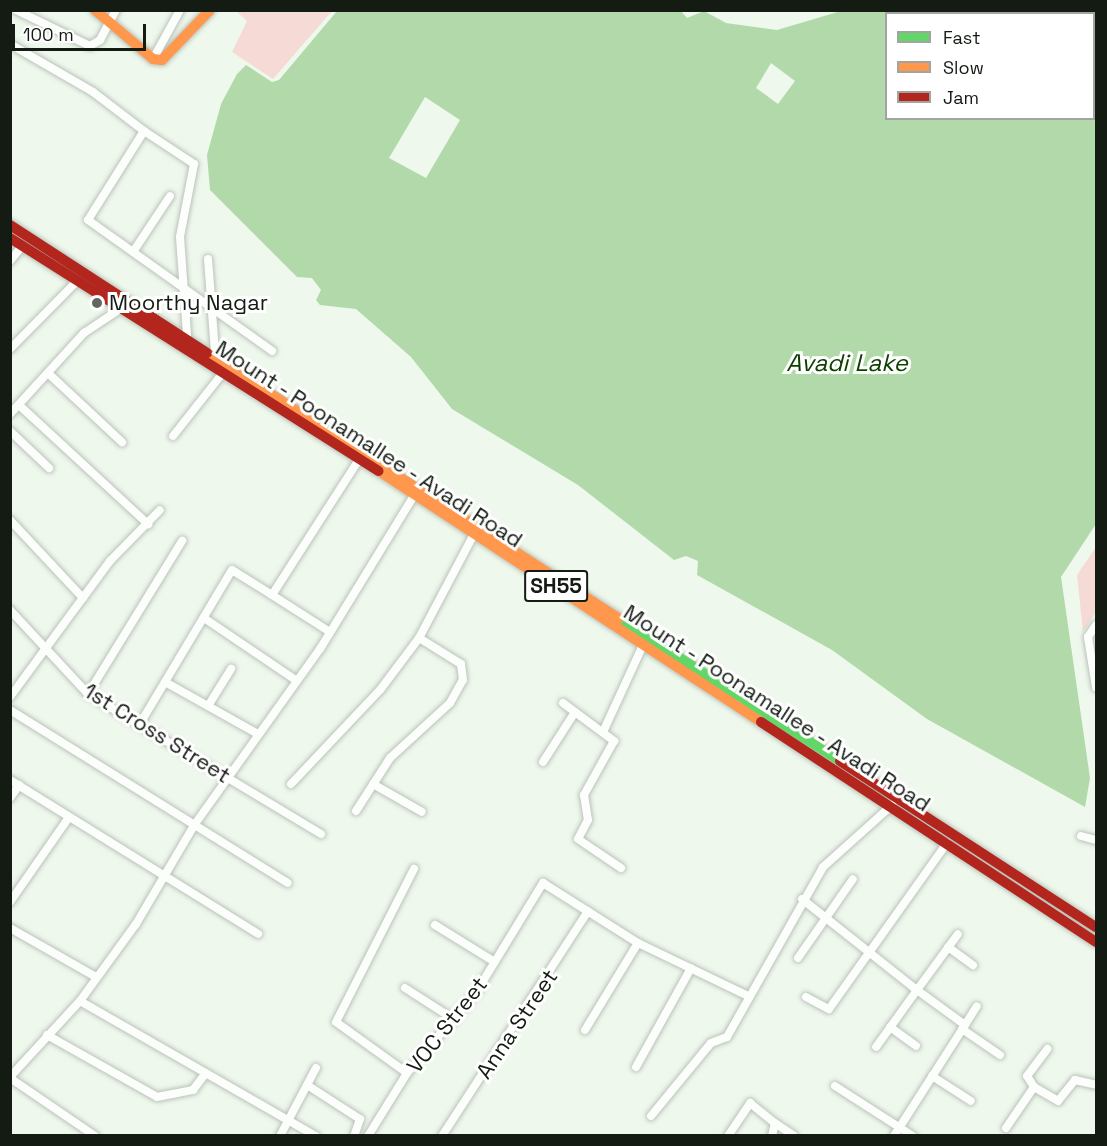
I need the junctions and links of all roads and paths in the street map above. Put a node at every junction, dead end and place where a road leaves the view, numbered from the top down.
1 (16, 10) edge
2 (95, 10) edge
3 (180, 10) edge
4 (210, 10) edge
5 (114, 15) edge
6 (10, 44) edge
7 (153, 59) junction
8 (144, 131) junction
9 (170, 196) dead end
10 (10, 225) edge
11 (10, 238) edge
12 (22, 246) junction
13 (133, 252) junction
14 (208, 259) dead end
15 (10, 261) edge
16 (76, 282) junction
17 (182, 287) junction
18 (212, 308) junction
19 (120, 309) junction
20 (187, 335) junction
21 (10, 349) edge
22 (272, 351) dead end
23 (215, 353) junction
24 (49, 374) junction
25 (222, 374) junction
26 (19, 405) junction
27 (10, 414) edge
28 (10, 431) edge
29 (173, 436) dead end
30 (122, 442) dead end
31 (360, 458) junction
32 (50, 468) dead end
33 (418, 490) junction
34 (160, 510) dead end
35 (10, 519) edge
36 (148, 524) junction
37 (474, 534) junction
38 (182, 541) dead end
39 (272, 595) junction
40 (83, 598) junction
41 (11, 612) edge
42 (204, 618) junction
43 (1096, 625) edge
44 (330, 632) junction
45 (419, 638) junction
46 (644, 643) junction
47 (45, 649) junction
48 (231, 669) dead end
49 (297, 681) junction
50 (165, 682) junction
51 (1096, 687) edge
52 (88, 694) junction
53 (10, 697) edge
54 (563, 703) dead end
55 (208, 706) junction
56 (10, 710) edge
57 (575, 712) junction
58 (141, 722) junction
59 (603, 732) junction
60 (258, 734) junction
61 (543, 762) dead end
62 (226, 777) junction
63 (10, 780) edge
64 (291, 784) dead end
65 (372, 784) junction
66 (19, 785) junction
67 (10, 798) edge
68 (894, 803) junction
69 (356, 811) dead end
70 (422, 812) dead end
71 (69, 817) junction
72 (195, 824) junction
73 (321, 834) dead end
74 (1081, 836) dead end
75 (1096, 840) edge
76 (947, 843) junction
77 (621, 868) dead end
78 (414, 869) dead end
79 (164, 875) junction
80 (853, 879) dead end
81 (288, 883) dead end
82 (802, 899) junction
83 (10, 902) edge
84 (588, 910) junction
85 (826, 919) junction
86 (435, 925) dead end
87 (1096, 927) edge
88 (10, 928) edge
89 (258, 934) dead end
90 (958, 934) dead end
91 (1096, 942) edge
92 (638, 943) junction
93 (948, 947) junction
94 (871, 954) junction
95 (798, 958) dead end
96 (495, 962) junction
97 (973, 965) dead end
98 (691, 968) junction
99 (96, 977) junction
100 (405, 988) dead end
101 (917, 990) junction
102 (748, 996) junction
103 (806, 997) dead end
104 (80, 1001) junction
105 (978, 1006) dead end
106 (455, 1020) junction
107 (890, 1027) junction
108 (963, 1027) junction
109 (585, 1030) dead end
110 (47, 1035) junction
111 (916, 1046) dead end
112 (876, 1047) dead end
113 (1047, 1049) dead end
114 (1000, 1054) dead end
115 (636, 1067) dead end
116 (316, 1068) dead end
117 (206, 1073) junction
118 (407, 1073) junction
119 (932, 1076) junction
120 (10, 1078) edge
121 (307, 1085) junction
122 (1096, 1085) edge
123 (835, 1086) dead end
124 (1034, 1087) junction
125 (971, 1101) dead end
126 (651, 1116) dead end
127 (288, 1121) junction
128 (775, 1124) junction
129 (900, 1127) junction
130 (1006, 1128) dead end
131 (95, 1136) edge
132 (280, 1136) edge
133 (316, 1136) edge
134 (354, 1136) edge
135 (368, 1136) edge
136 (442, 1136) edge
137 (728, 1136) edge
138 (772, 1136) edge
139 (794, 1136) edge
140 (894, 1136) edge
141 (913, 1136) edge

1 - 5 street
2 - 5 main road
3 - 7 street
4 - 7 main road
5 - 7 main road
6 - 8 street
8 - 13 street
8 - 17 street
9 - 13 street
10 - 20 main road, Mount - Poonamallee - Avadi Road / SH55
11 - 12 main road, Mount - Poonamallee - Avadi Road / SH55
12 - 15 street
12 - 16 main road, Mount - Poonamallee - Avadi Road / SH55
13 - 17 street
14 - 18 street
16 - 19 main road, Mount - Poonamallee - Avadi Road / SH55
16 - 21 street
17 - 18 street
17 - 20 street
18 - 22 street
18 - 23 street
19 - 24 street
19 - 25 main road, Mount - Poonamallee - Avadi Road / SH55
20 - 23 main road, Mount - Poonamallee - Avadi Road / SH55
23 - 33 main road, Mount - Poonamallee - Avadi Road / SH55
24 - 26 street
24 - 30 street
25 - 29 street
25 - 31 main road, Mount - Poonamallee - Avadi Road / SH55
26 - 27 street
26 - 36 street
28 - 32 street
31 - 33 main road, Mount - Poonamallee - Avadi Road / SH55
31 - 39 street
33 - 37 main road, Mount - Poonamallee - Avadi Road / SH55
33 - 44 street
33 - 68 main road, Mount - Poonamallee - Avadi Road / SH55
34 - 36 street
35 - 40 street
36 - 40 street
37 - 45 street
37 - 46 main road, Mount - Poonamallee - Avadi Road / SH55
38 - 52 street
39 - 42 street
39 - 44 street
40 - 47 street
41 - 47 street, 1st Cross Street
42 - 49 street
42 - 50 street
43 - 51 street
44 - 49 street
45 - 64 street
45 - 65 street
46 - 59 street
46 - 68 main road, Mount - Poonamallee - Avadi Road / SH55
47 - 52 street, 1st Cross Street
47 - 53 street
48 - 55 street
49 - 60 street
50 - 55 street
50 - 58 street
52 - 58 street, 1st Cross Street
54 - 57 street
55 - 60 street
56 - 72 street
57 - 59 street
57 - 61 street
58 - 62 street, 1st Cross Street
59 - 77 street
60 - 62 street
62 - 72 street
62 - 73 street, 1st Cross Street
63 - 66 street
65 - 69 street
65 - 70 street
66 - 67 street
66 - 71 street
68 - 76 main road, Mount - Poonamallee - Avadi Road / SH55
68 - 82 street
68 - 87 main road, Mount - Poonamallee - Avadi Road / SH55
71 - 79 street
71 - 83 street
72 - 79 street
72 - 81 street
74 - 75 street
76 - 91 main road, Mount - Poonamallee - Avadi Road / SH55
76 - 94 street
78 - 118 street
79 - 89 street
79 - 99 street
80 - 85 street
82 - 85 street
82 - 102 street
84 - 92 street
84 - 96 street, VOC Street
84 - 136 street, Anna Street
85 - 94 street
85 - 95 street
86 - 96 street
88 - 99 street
90 - 93 street
92 - 98 street
92 - 109 street
93 - 97 street
93 - 101 street
94 - 101 street
94 - 103 street
96 - 106 street, VOC Street
98 - 102 street
98 - 115 street
99 - 104 street
100 - 106 street
101 - 107 street
101 - 108 street
102 - 126 street
104 - 110 street
104 - 117 street
105 - 108 street
106 - 118 street, VOC Street
107 - 111 street
107 - 112 street
108 - 114 street
108 - 119 street
110 - 117 street
110 - 120 street
113 - 124 street
116 - 121 street
117 - 127 street
118 - 135 street, VOC Street
119 - 125 street
119 - 129 street
120 - 131 street
121 - 127 street
121 - 134 street
122 - 124 street
123 - 129 street
124 - 130 street
127 - 132 street
127 - 133 street
128 - 137 street
128 - 138 street
128 - 139 street
129 - 140 street
129 - 141 street

